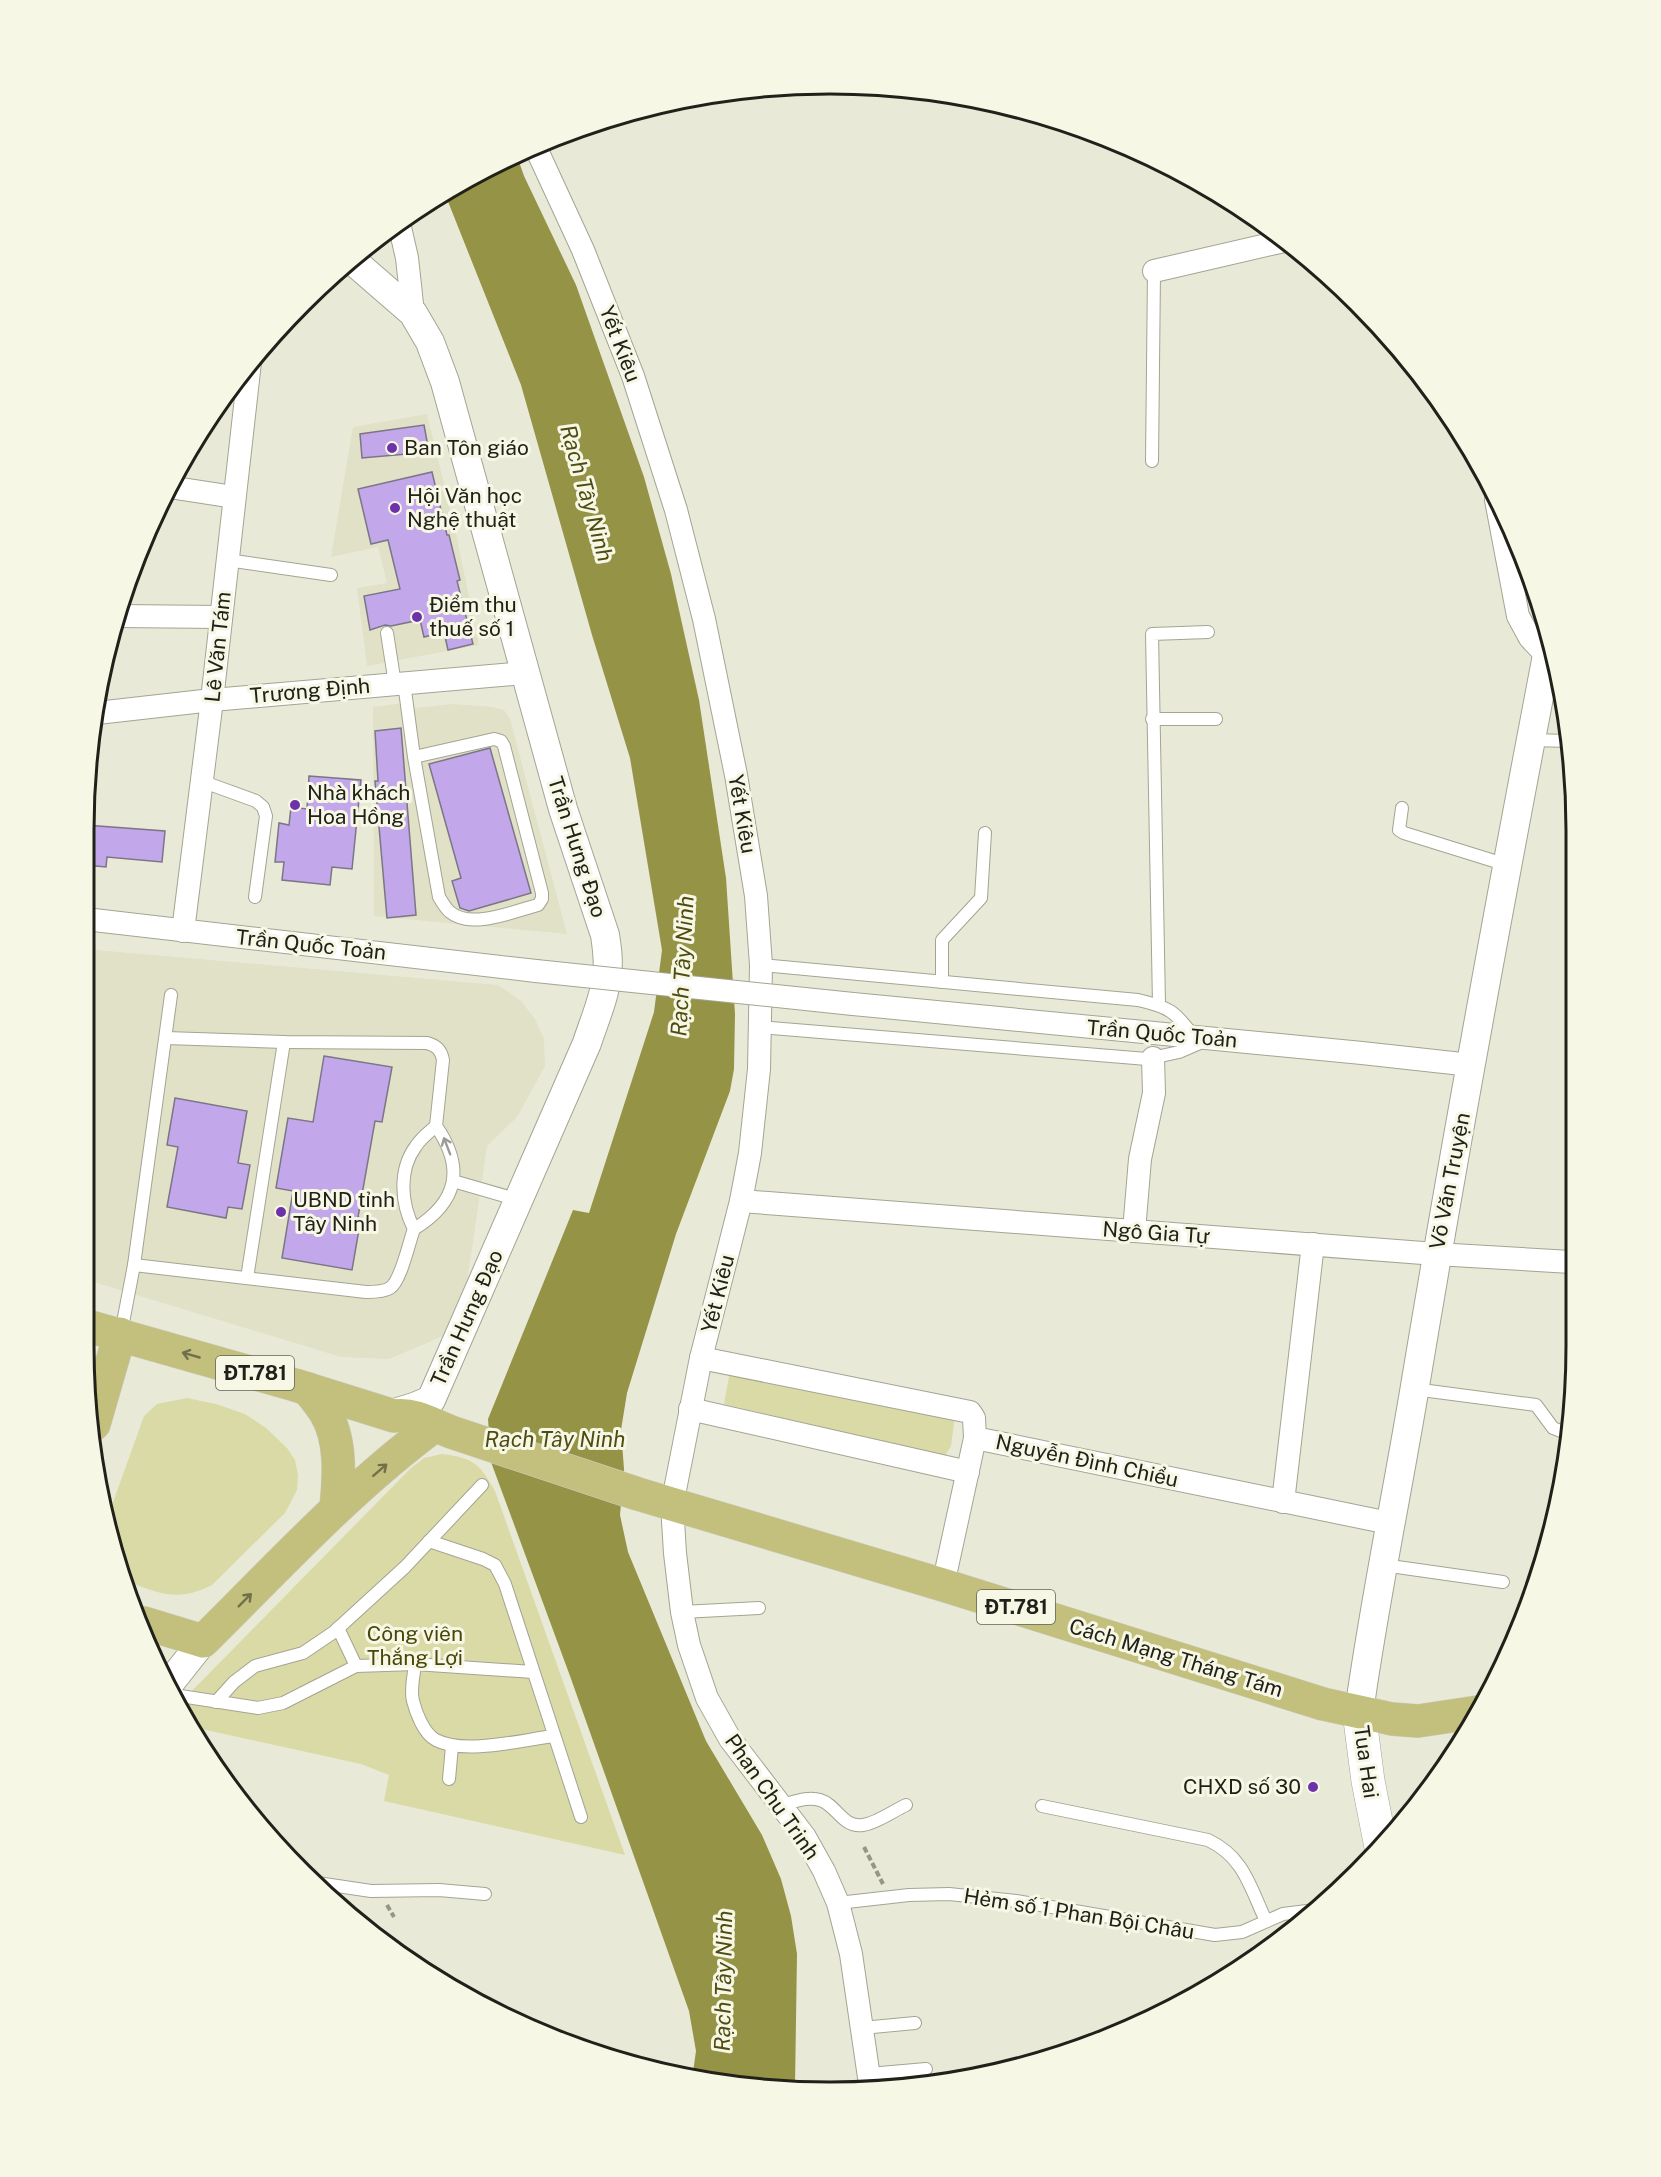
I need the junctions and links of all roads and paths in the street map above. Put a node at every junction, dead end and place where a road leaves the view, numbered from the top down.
1 (539, 155) edge
2 (401, 234) edge
3 (1274, 243) edge
4 (359, 266) edge
5 (1154, 271) joint
6 (414, 313) junction
7 (248, 381) edge
8 (1152, 461) dead end
9 (178, 489) edge
10 (234, 497) junction
11 (1502, 530) edge
12 (227, 560) junction
13 (331, 575) dead end
14 (127, 616) edge
15 (221, 617) junction
16 (1208, 632) dead end
17 (387, 633) dead end
18 (1543, 649) edge
19 (1546, 662) edge
20 (524, 673) junction
21 (399, 683) junction
22 (212, 700) junction
23 (105, 712) edge
24 (1152, 719) junction
25 (1216, 719) dead end
26 (1530, 740) junction
27 (1561, 741) edge
28 (414, 757) junction
29 (201, 781) junction
30 (1402, 808) dead end
31 (985, 833) dead end
32 (1507, 865) junction
33 (255, 897) dead end
34 (94, 921) edge
35 (183, 931) junction
36 (761, 965) junction
37 (942, 982) junction
38 (171, 995) dead end
39 (1158, 1004) junction
40 (760, 1027) junction
41 (166, 1038) junction
42 (1202, 1038) junction
43 (284, 1042) junction
44 (1153, 1058) junction
45 (1470, 1065) junction
46 (436, 1126) junction
47 (453, 1181) junction
48 (519, 1200) junction
49 (741, 1201) junction
50 (414, 1229) junction
51 (1134, 1231) junction
52 (1313, 1244) junction
53 (1436, 1254) junction
54 (1566, 1262) edge
55 (134, 1265) junction
56 (247, 1278) junction
57 (94, 1328) edge
58 (120, 1334) junction
59 (701, 1358) junction
60 (308, 1389) junction
61 (1414, 1389) junction
62 (690, 1409) junction
63 (98, 1412) edge
64 (439, 1422) junction
65 (1561, 1431) edge
66 (975, 1438) junction
67 (968, 1472) junction
68 (482, 1485) dead end
69 (1283, 1502) junction
70 (672, 1504) junction
71 (336, 1508) junction
72 (1389, 1523) junction
73 (429, 1541) junction
74 (1383, 1565) junction
75 (1503, 1582) dead end
76 (943, 1585) junction
77 (759, 1608) dead end
78 (682, 1612) junction
79 (150, 1625) edge
80 (338, 1628) junction
81 (203, 1641) junction
82 (415, 1664) junction
83 (356, 1666) junction
84 (533, 1672) junction
85 (173, 1678) edge
86 (183, 1697) edge
87 (216, 1702) junction
88 (1359, 1712) junction
89 (1468, 1713) edge
90 (554, 1736) junction
91 (452, 1746) junction
92 (448, 1779) dead end
93 (782, 1805) junction
94 (906, 1805) dead end
95 (1042, 1806) dead end
96 (581, 1818) dead end
97 (1379, 1838) edge
98 (864, 1847) dead end
99 (329, 1885) edge
100 (485, 1894) dead end
101 (890, 1898) junction
102 (838, 1903) junction
103 (1302, 1912) edge
104 (1266, 1921) junction
105 (915, 2023) dead end
106 (862, 2028) junction
107 (926, 2069) dead end
108 (874, 2081) edge
109 (870, 2082) edge

1 - 36 street, Yết Kiêu
2 - 6 street
3 - 5 street
4 - 6 street, Trần Hưng Đạo
5 - 8 lane
6 - 20 street, Trần Hưng Đạo
7 - 10 street, Lê Văn Tám
9 - 10 street
10 - 12 street, Lê Văn Tám
11 - 18 street
12 - 13 lane
12 - 15 street, Lê Văn Tám
14 - 15 street
15 - 22 street, Lê Văn Tám
16 - 24 lane
17 - 21 lane
19 - 26 street, Võ Văn Truyện
20 - 21 street, Trương Định
20 - 48 street, Trần Hưng Đạo
21 - 22 street, Trương Định
21 - 28 lane
22 - 23 street, Trương Định
22 - 29 street, Lê Văn Tám
24 - 25 lane
24 - 39 lane
26 - 27 lane
26 - 32 street, Võ Văn Truyện
28 - 28 lane
29 - 33 lane
29 - 35 street, Lê Văn Tám
30 - 32 lane
31 - 37 lane
32 - 45 street, Võ Văn Truyện
34 - 35 street, Trần Quốc Toản
35 - 42 street, Trần Quốc Toản, bridge
36 - 37 lane
36 - 40 street, Yết Kiêu
37 - 39 lane
38 - 41 lane
39 - 42 lane
40 - 44 lane
40 - 49 street, Yết Kiêu
41 - 43 lane
41 - 55 lane
42 - 44 lane
42 - 45 street, Trần Quốc Toản
43 - 46 lane
43 - 56 lane
44 - 51 street
45 - 53 street, Võ Văn Truyện
47 -> 46 lane
46 - 50 lane
47 - 48 lane
47 - 50 lane
48 - 64 street, Trần Hưng Đạo
49 - 51 street, Ngô Gia Tự
49 - 59 street, Yết Kiêu
50 - 56 lane
51 - 52 street, Ngô Gia Tự
52 - 53 street, Ngô Gia Tự
52 - 69 street
53 - 54 street, Ngô Gia Tự
53 - 61 street, Võ Văn Truyện
55 - 56 lane
55 - 58 lane
57 - 58 main road, ĐT.781
60 -> 58 main road, ĐT.781
58 - 63 main road
59 - 62 street, Yết Kiêu
59 - 66 street, Nguyễn Đình Chiểu
60 - 64 main road, ĐT.781
60 - 71 main road
61 - 65 lane
61 - 72 street, Võ Văn Truyện
62 - 67 street, Nguyễn Đình Chiểu
62 - 70 street, Yết Kiêu
64 - 70 main road, Cách Mạng Tháng Tám / ĐT.781
71 -> 64 main road, Trần Hưng Đạo
66 - 67 street
66 - 69 street, Nguyễn Đình Chiểu
67 - 76 street
68 - 73 lane
69 - 72 street, Nguyễn Đình Chiểu
70 - 76 main road, Cách Mạng Tháng Tám / ĐT.781
70 - 78 street, Phan Chu Trinh
81 -> 71 main road, Trần Hưng Đạo
72 - 74 street, Võ Văn Truyện
73 - 80 lane
73 - 84 lane
74 - 75 lane
74 - 88 street, Võ Văn Truyện
76 - 88 main road, Cách Mạng Tháng Tám / ĐT.781
77 - 78 lane
78 - 93 street, Phan Chu Trinh
79 - 81 main road
80 - 83 lane
80 - 87 lane
81 - 85 street, Trần Hưng Đạo
82 - 83 lane
82 - 84 lane
82 - 91 lane
83 - 87 lane
84 - 90 lane
86 - 87 lane
88 - 89 main road, Cách Mạng Tháng Tám / ĐT.781
88 - 97 main road, Tua Hai
90 - 91 lane
90 - 96 lane
91 - 92 lane
93 - 94 lane
93 - 102 street, Phan Chu Trinh
95 - 104 lane
98 - 101 path
99 - 100 lane
101 - 102 lane, Hẻm số 1 Phan Bội Châu
101 - 104 lane, Hẻm số 1 Phan Bội Châu
102 - 106 street, Phan Chu Trinh
103 - 104 lane, Hẻm số 1 Phan Bội Châu
105 - 106 lane
106 - 109 street, Phan Chu Trinh
107 - 108 lane

